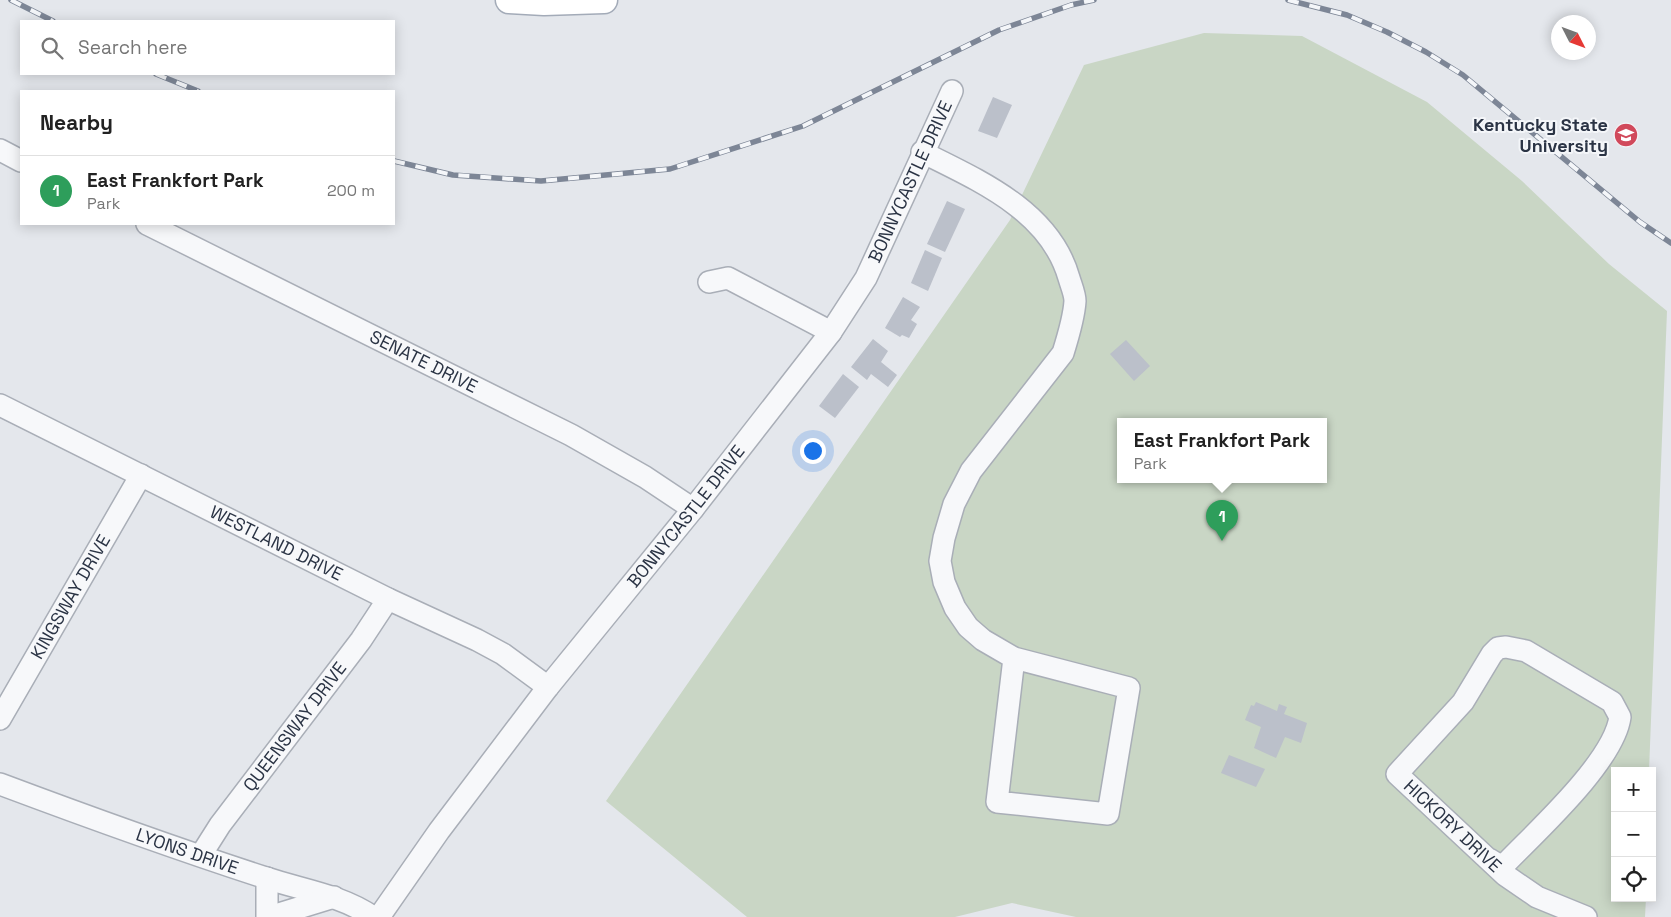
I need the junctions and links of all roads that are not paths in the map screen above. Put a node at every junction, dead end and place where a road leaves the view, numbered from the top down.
1 (509, 0) edge
2 (604, 0) edge
3 (952, 91) dead end
4 (0, 150) edge
5 (922, 152) junction
6 (20, 160) edge
7 (149, 225) edge
8 (709, 282) dead end
9 (831, 332) junction
10 (0, 405) edge
11 (141, 475) junction
12 (693, 509) junction
13 (388, 599) junction
14 (1014, 658) junction
15 (548, 687) junction
16 (0, 719) edge
17 (0, 784) edge
18 (201, 855) junction
19 (1489, 859) junction
20 (267, 878) junction
21 (334, 897) junction
22 (268, 917) edge
23 (373, 917) edge
24 (379, 917) edge
25 (1586, 917) edge

1 - 2 main road
3 - 5 street, BONNYCASTLE DRIVE
4 - 6 street
5 - 9 street, BONNYCASTLE DRIVE
5 - 14 street
7 - 12 street, SENATE DRIVE
8 - 9 street
9 - 12 street, BONNYCASTLE DRIVE
10 - 11 street, WESTLAND DRIVE
11 - 13 street, WESTLAND DRIVE
11 - 16 street, KINGSWAY DRIVE
12 - 15 street, BONNYCASTLE DRIVE
13 - 15 street, WESTLAND DRIVE
13 - 18 street, QUEENSWAY DRIVE
14 - 14 street
15 - 24 street, BONNYCASTLE DRIVE
17 - 18 street, LYONS DRIVE
18 - 20 street, LYONS DRIVE
19 - 19 street, HICKORY DRIVE
19 - 25 street, HICKORY DRIVE
20 - 21 street, LYONS DRIVE
20 - 22 street
21 - 22 street
21 - 23 street, LYONS DRIVE

